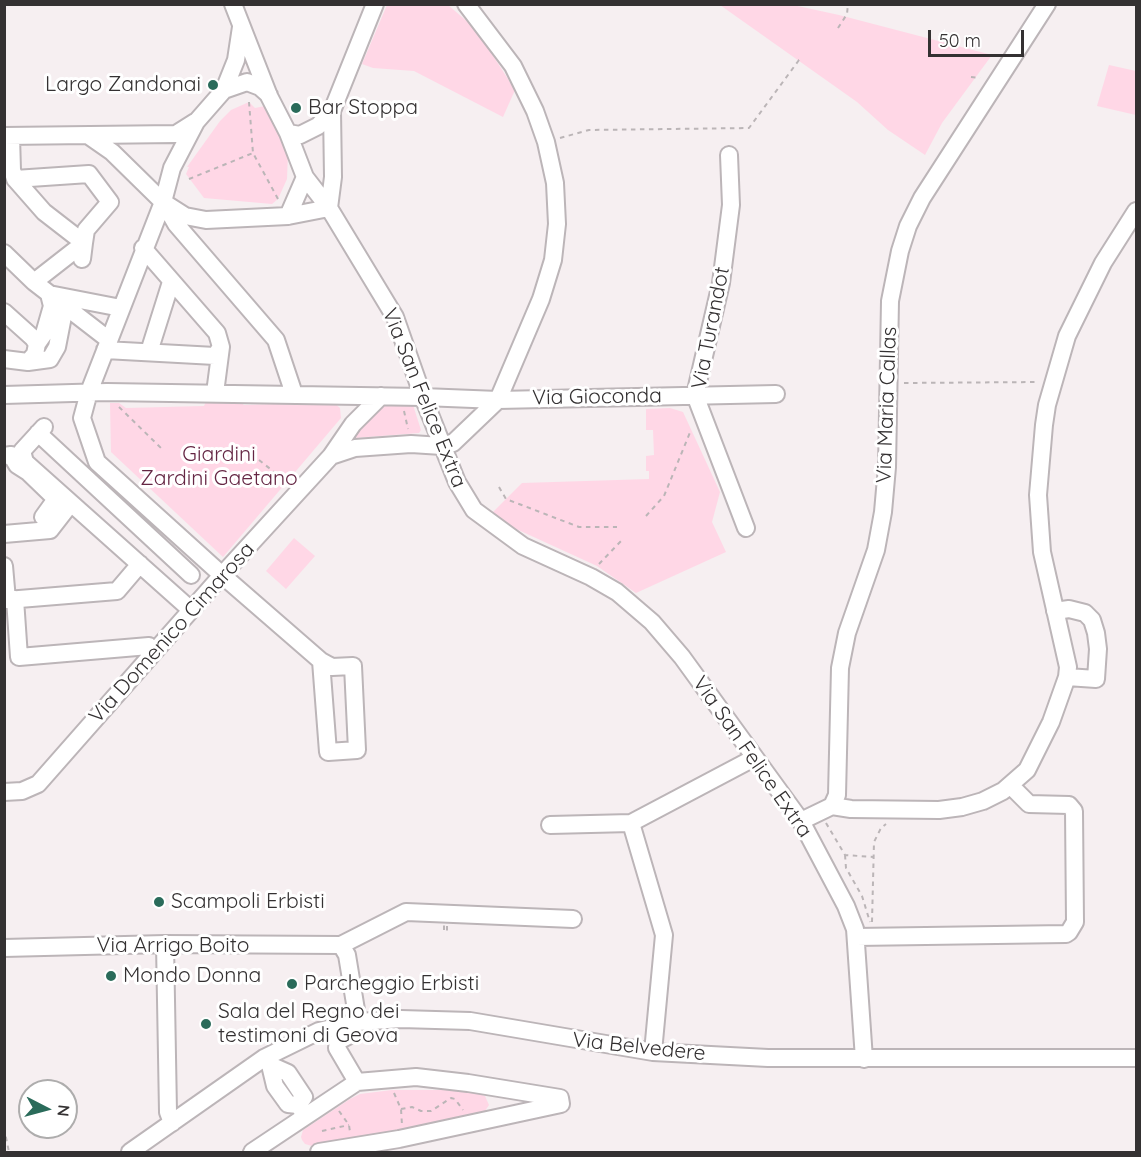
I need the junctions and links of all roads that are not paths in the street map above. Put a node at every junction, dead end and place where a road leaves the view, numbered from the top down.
1 (233, 4) edge
2 (375, 4) edge
3 (466, 4) edge
4 (1047, 4) edge
5 (241, 26) junction
6 (224, 90) junction
7 (269, 96) junction
8 (332, 111) junction
9 (196, 122) junction
10 (288, 133) junction
11 (8, 136) edge
12 (89, 136) junction
13 (729, 155) dead end
14 (305, 177) junction
15 (15, 179) junction
16 (163, 202) junction
17 (329, 208) junction
18 (1137, 211) edge
19 (288, 216) junction
20 (143, 248) junction
21 (83, 251) junction
22 (4, 253) edge
23 (34, 282) junction
24 (171, 282) junction
25 (48, 294) junction
26 (64, 306) junction
27 (121, 308) junction
28 (4, 312) edge
29 (37, 344) junction
30 (107, 345) junction
31 (221, 347) junction
32 (149, 352) junction
33 (4, 359) edge
34 (28, 362) junction
35 (89, 392) junction
36 (215, 393) junction
37 (294, 394) junction
38 (776, 394) dead end
39 (4, 395) edge
40 (696, 395) junction
41 (381, 396) junction
42 (423, 397) junction
43 (498, 400) junction
44 (442, 446) junction
45 (4, 456) edge
46 (331, 456) junction
47 (71, 503) junction
48 (43, 517) dead end
49 (746, 528) dead end
50 (4, 534) edge
51 (140, 564) junction
52 (4, 566) edge
53 (191, 575) dead end
54 (222, 575) junction
55 (15, 599) junction
56 (192, 610) junction
57 (1055, 611) junction
58 (10, 619) edge
59 (154, 652) junction
60 (321, 661) junction
61 (1067, 677) junction
62 (754, 758) junction
63 (1011, 786) junction
64 (4, 792) edge
65 (825, 810) junction
66 (801, 821) junction
67 (631, 823) junction
68 (550, 825) dead end
69 (573, 919) dead end
70 (856, 937) junction
71 (165, 944) junction
72 (341, 945) junction
73 (4, 948) edge
74 (358, 1022) junction
75 (348, 1036) dead end
76 (652, 1052) junction
77 (1137, 1058) edge
78 (864, 1059) junction
79 (267, 1061) junction
80 (357, 1082) junction
81 (302, 1111) junction
82 (172, 1123) junction
83 (130, 1152) edge
84 (252, 1152) edge
85 (319, 1152) edge

1 - 5 street, Via San Felice Extra
2 - 8 street
3 - 43 street
4 - 65 street, Via Maria Callas
5 - 6 street
5 - 7 street, Via San Felice Extra
6 - 7 street
6 - 9 street
7 - 10 street, Via San Felice Extra
8 - 10 street
8 - 17 street
9 - 12 street
9 - 16 street
10 - 14 street, Via San Felice Extra
11 - 12 street
11 - 15 street
12 - 16 street
13 - 40 street, Via Turandot
14 - 17 street, Via San Felice Extra
14 - 19 street
15 - 21 street
15 - 21 street
16 - 19 street
16 - 20 street
16 - 37 street
17 - 19 street
17 - 42 street, Via San Felice Extra
18 - 57 street
20 - 24 street
20 - 27 street
21 - 23 street
22 - 23 street
23 - 25 street
24 - 31 street
24 - 32 street
25 - 26 street
25 - 27 street
25 - 29 street
26 - 30 street
26 - 34 street
27 - 30 street
28 - 29 street
29 - 34 street
30 - 32 street
30 - 35 street
31 - 32 street
31 - 36 street
33 - 34 street
35 - 36 street, Via Gioconda
35 - 39 street, Via Gioconda
35 - 54 street
36 - 37 street, Via Gioconda
37 - 41 street, Via Gioconda
38 - 40 street, Via Gioconda
40 - 43 street, Via Gioconda
40 - 49 street, Via Turandot
41 - 42 street, Via Gioconda
41 - 46 street, Via Domenico Cimarosa
42 - 43 street, Via Gioconda
42 - 44 street, Via San Felice Extra
43 - 44 street
44 - 46 street
44 - 62 street, Via San Felice Extra
45 - 48 street
46 - 54 street, Via Domenico Cimarosa
47 - 50 street
47 - 51 street
47 - 53 street
51 - 55 street
51 - 56 street
52 - 55 street
54 - 56 street, Via Domenico Cimarosa
54 - 60 street
55 - 58 street
56 - 59 street, Via Domenico Cimarosa
57 - 61 street
57 - 61 street
58 - 59 street
59 - 64 street, Via Domenico Cimarosa
60 - 60 street
61 - 63 street
62 - 66 street, Via San Felice Extra
62 - 67 street
63 - 65 street
63 - 70 street
65 - 66 street
66 - 70 street, Via San Felice Extra
67 - 68 street
67 - 76 street
69 - 72 street, Via Arrigo Boito
70 - 78 street, Via San Felice Extra
71 - 72 street, Via Arrigo Boito
71 - 73 street, Via Arrigo Boito
71 - 82 street
72 - 74 street
74 - 76 street, Via Belvedere
74 - 79 street, Via Belvedere
75 - 80 street
76 - 78 street, Via Belvedere
77 - 78 street, Via Belvedere
79 - 81 street
79 - 82 street, Via Belvedere
80 - 81 street
80 - 85 street
81 - 84 street
82 - 83 street, Via Belvedere

